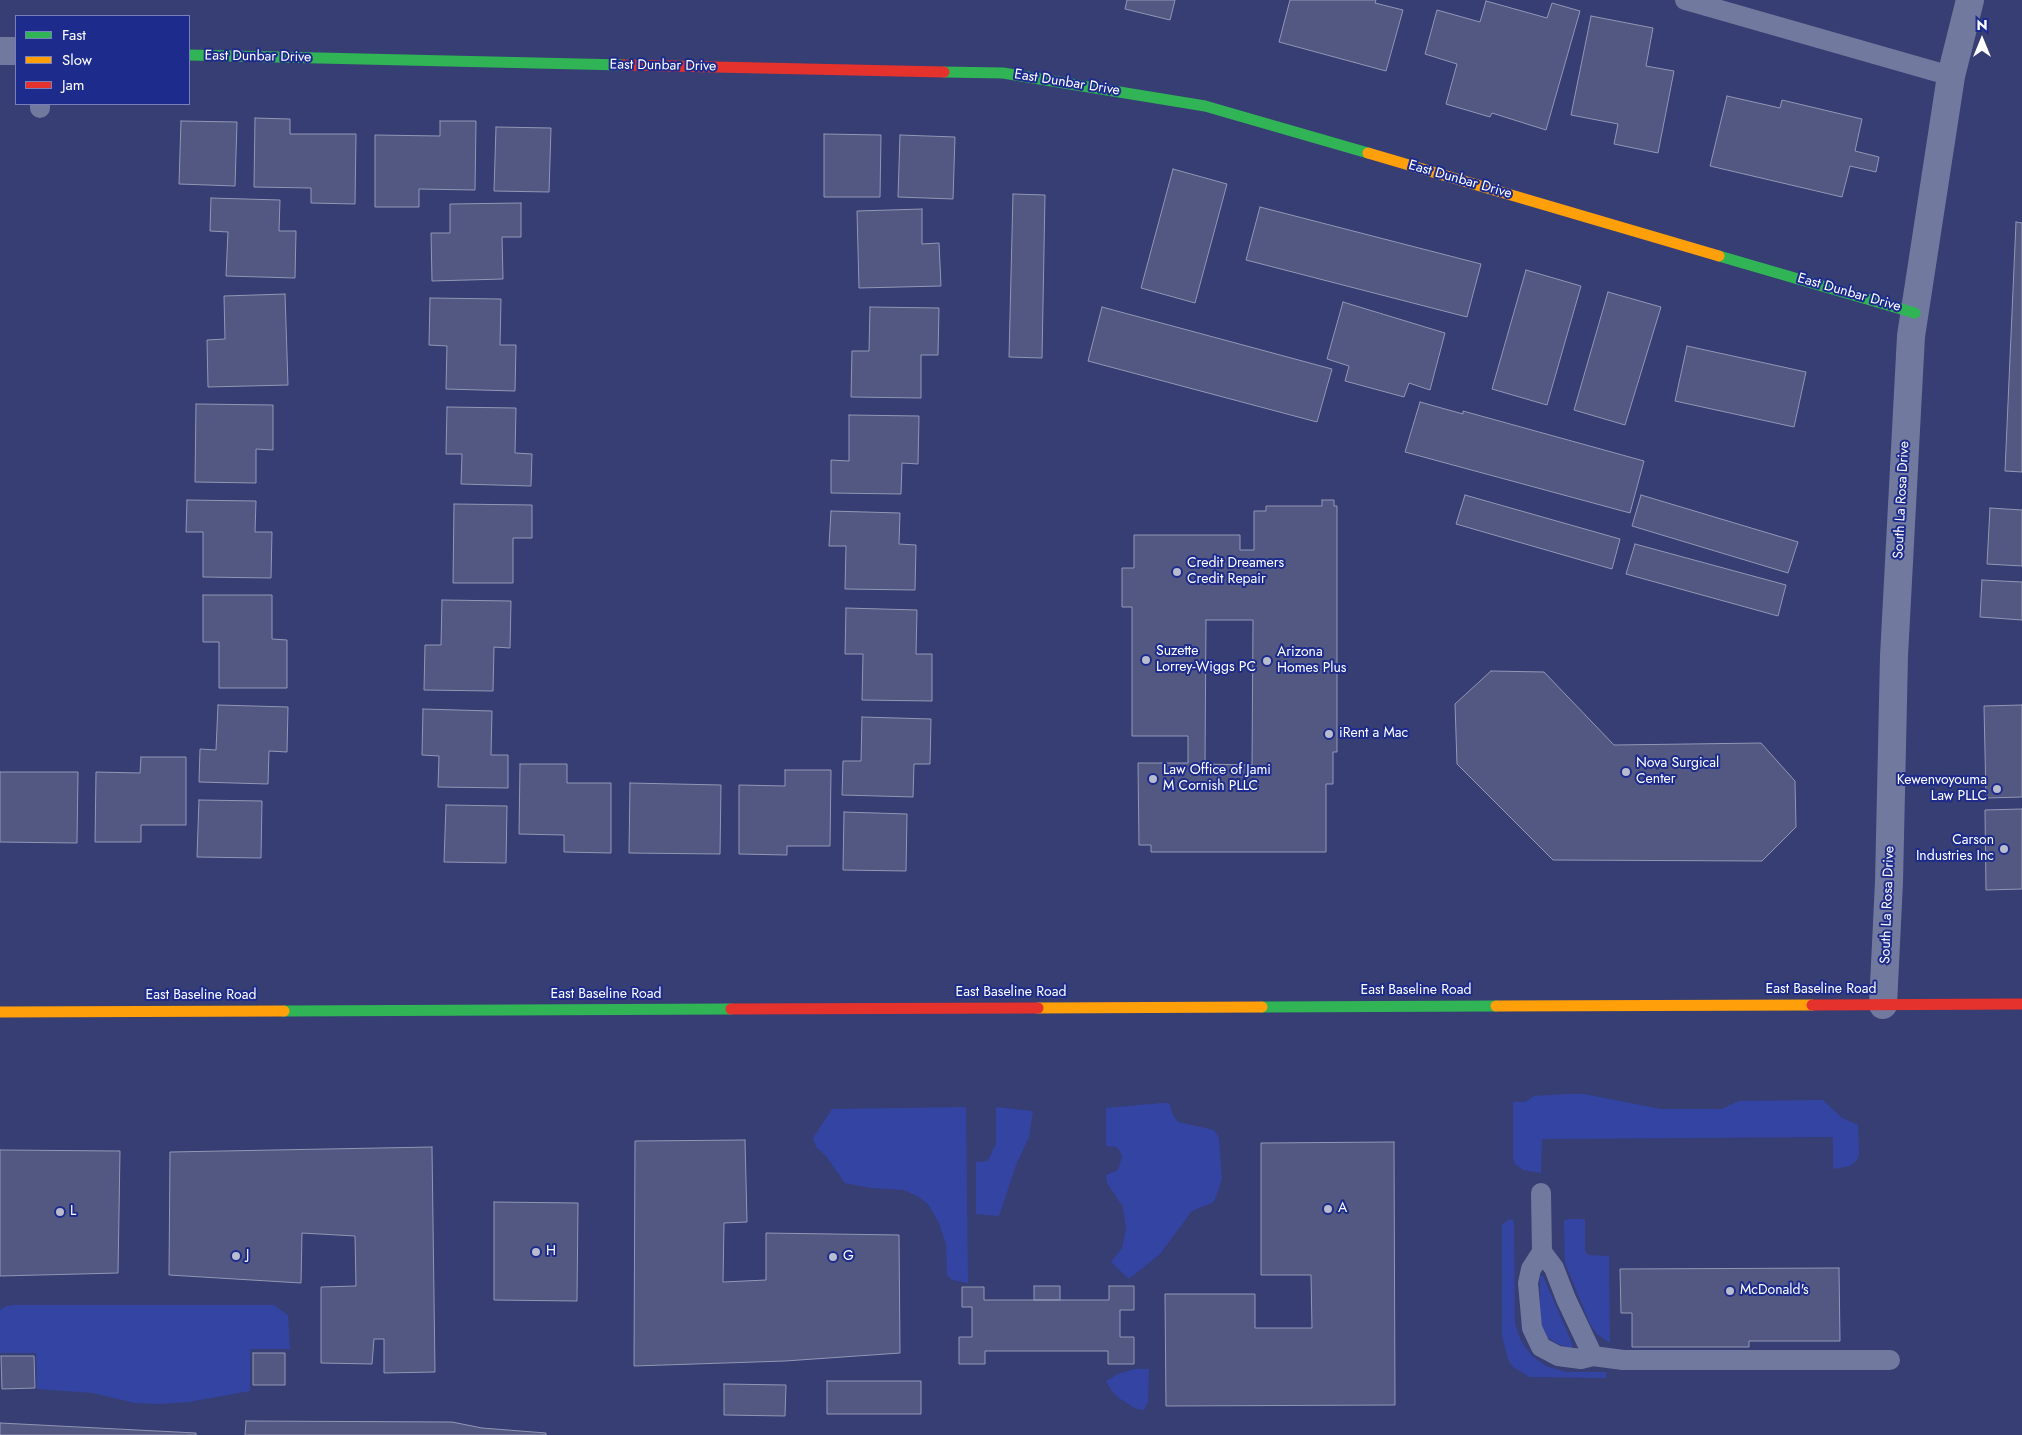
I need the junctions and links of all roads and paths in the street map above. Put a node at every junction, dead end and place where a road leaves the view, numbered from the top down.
1 (1685, 0) edge
2 (1970, 0) edge
3 (0, 51) edge
4 (15, 51) edge
5 (190, 55) edge
6 (1951, 76) junction
7 (1915, 313) junction
8 (2022, 1004) edge
9 (1883, 1005) junction
10 (0, 1012) edge
11 (1541, 1193) dead end
12 (1542, 1252) junction
13 (1593, 1356) junction
14 (1890, 1360) dead end

1 - 6 lane
2 - 6 street, South La Rosa Drive
3 - 4 street
5 - 7 main road, East Dunbar Drive
6 - 7 street, South La Rosa Drive
7 - 9 street, South La Rosa Drive
8 - 9 main road, East Baseline Road
9 - 10 main road, East Baseline Road
11 - 12 lane
12 - 13 lane
12 - 13 lane
13 - 14 lane

